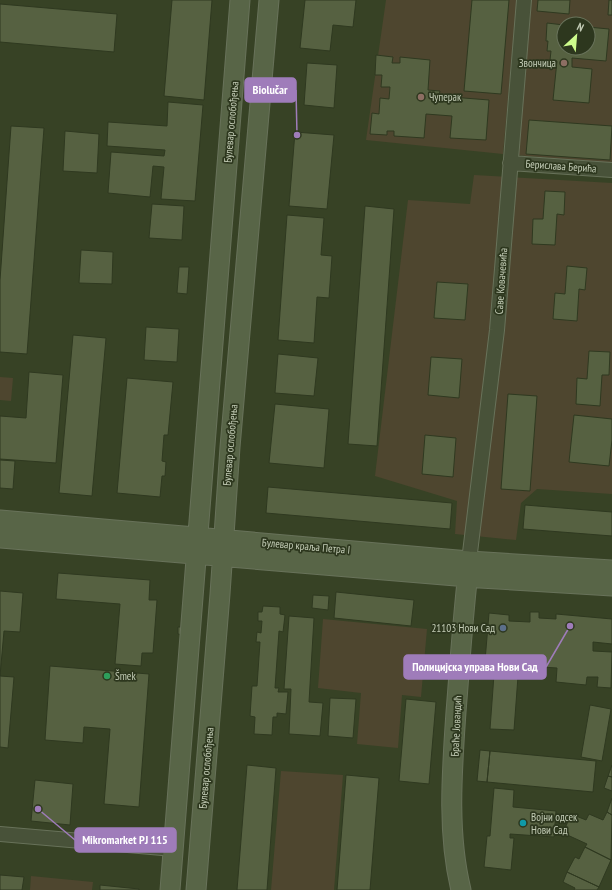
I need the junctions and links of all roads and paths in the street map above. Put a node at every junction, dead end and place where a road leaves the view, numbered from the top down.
1 (240, 0) edge
2 (269, 0) edge
3 (524, 0) edge
4 (510, 163) junction
5 (612, 170) edge
6 (0, 520) edge
7 (0, 538) edge
8 (197, 546) junction
9 (223, 548) junction
10 (468, 569) junction
11 (612, 570) edge
12 (612, 586) edge
13 (0, 834) edge
14 (174, 849) junction
15 (170, 890) edge
16 (196, 890) edge
17 (461, 890) edge

1 - 8 main road, Булевар ослобођења
2 - 9 main road, Булевар ослобођења
3 - 4 street, Саве Ковачевића
4 - 5 street, Берислава Берића
4 - 10 street, Саве Ковачевића
6 - 8 main road, Булевар краља Петра I
7 - 8 main road, Булевар краља Петра I
8 - 9 main road, Булевар краља Петра I
8 - 14 main road, Булевар ослобођења
9 - 10 main road, Булевар краља Петра I
9 - 16 main road, Булевар ослобођења
10 - 11 main road, Булевар краља Петра I
10 - 12 main road, Булевар краља Петра I
10 - 17 main road, Браће Јовандић
13 - 14 street
14 - 15 main road, Булевар ослобођења

